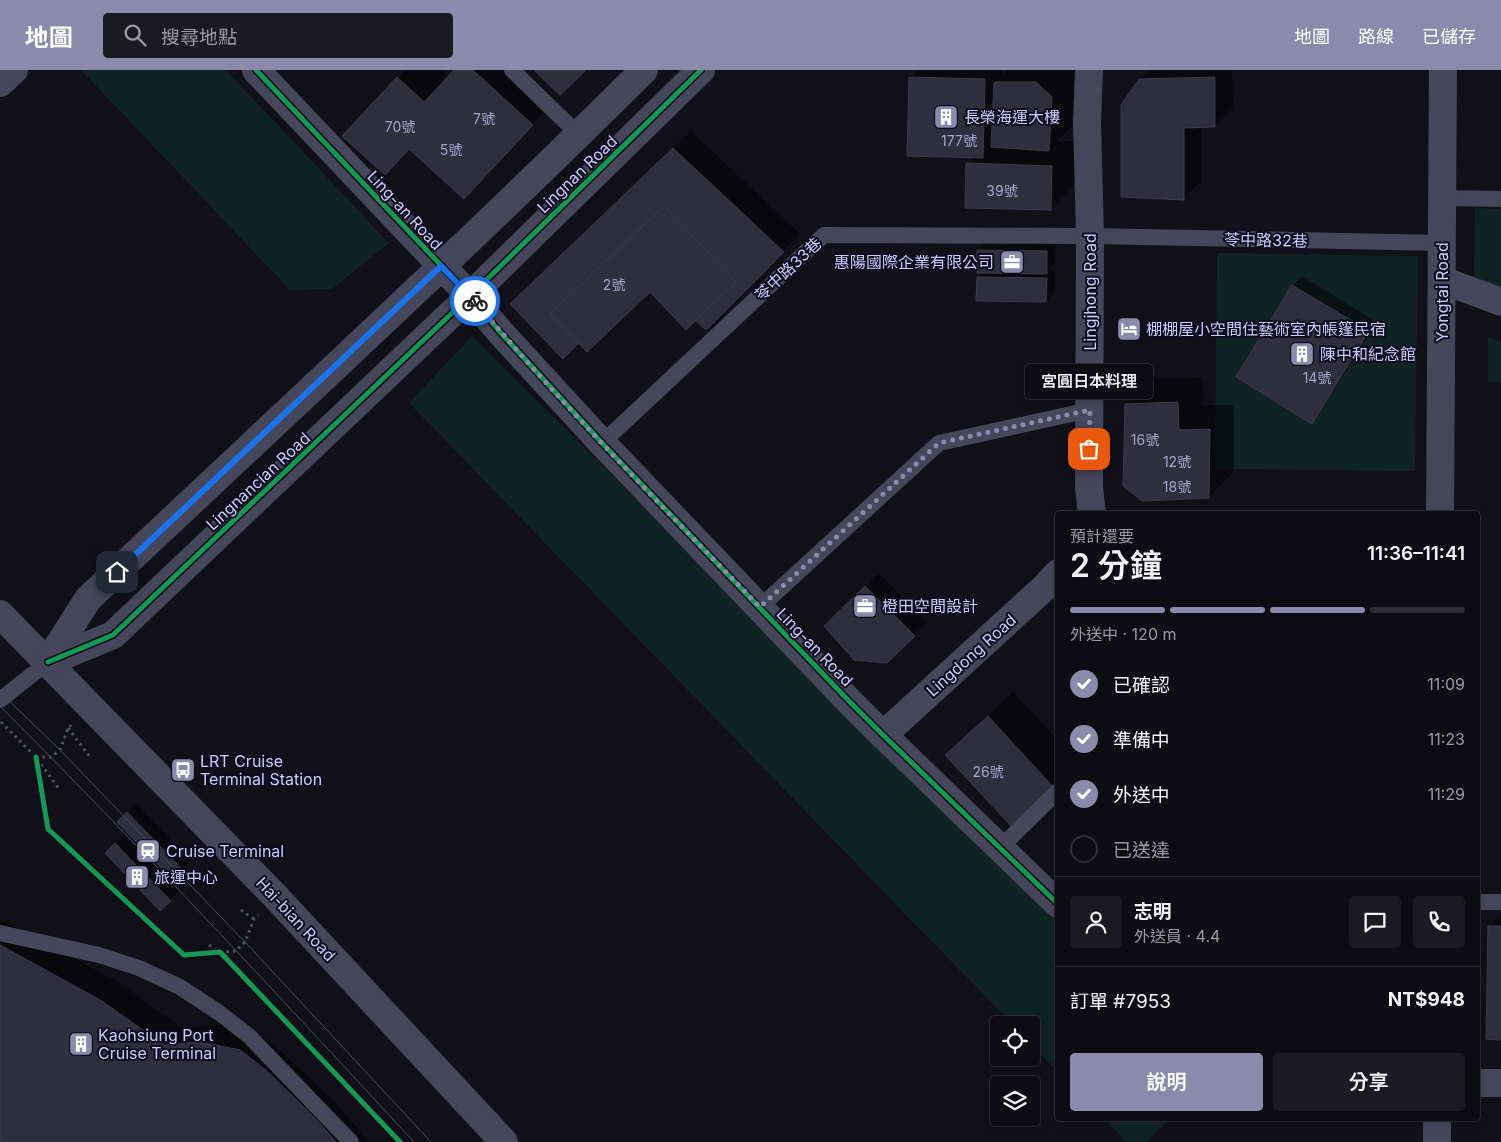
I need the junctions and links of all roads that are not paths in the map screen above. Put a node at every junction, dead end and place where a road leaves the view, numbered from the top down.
1 (14, 70) edge
2 (256, 70) edge
3 (512, 70) edge
4 (644, 70) edge
5 (701, 70) edge
6 (1090, 70) edge
7 (1443, 70) edge
8 (0, 83) edge
9 (579, 135) junction
10 (1442, 198) junction
11 (1501, 199) edge
12 (1090, 236) junction
13 (1442, 243) junction
14 (441, 266) junction
15 (1442, 280) junction
16 (470, 296) junction
17 (1501, 302) edge
18 (1090, 410) junction
19 (602, 442) junction
20 (1092, 511) edge
21 (1440, 511) edge
22 (1055, 576) edge
23 (760, 607) junction
24 (0, 614) edge
25 (48, 662) junction
26 (0, 700) edge
27 (882, 735) junction
28 (1055, 795) edge
29 (1000, 848) junction
30 (1055, 901) edge
31 (1480, 902) edge
32 (1501, 902) edge
33 (0, 933) edge
34 (1480, 1083) edge
35 (1501, 1083) edge
36 (1437, 1121) edge
37 (351, 1142) edge
38 (504, 1142) edge
39 (1437, 1142) edge

1 - 8 street
2 - 14 street, Ling-an Road
3 - 9 lane
4 - 9 street, Lingnan Road
5 - 16 street, Lingnan Road
6 - 12 street, Lingjhong Road
7 - 10 street, Yongtai Road
9 - 14 street, Lingnan Road
10 - 11 lane
10 - 13 street, Yongtai Road
12 - 13 lane, 苓中路32巷
12 - 18 street, Lingjhong Road
12 - 19 lane, 苓中路33巷
13 - 15 street, Yongtai Road
14 - 16 street, Ling-an Road
14 - 25 street, Lingnancian Road
15 - 17 street
15 - 21 street, Yongtai Road
16 - 19 street, Ling-an Road
16 - 25 street, Lingnancian Road
18 - 20 street, Lingjhong Road
18 - 23 lane
19 - 23 street, Ling-an Road
22 - 27 street, Lingdong Road
23 - 27 street, Ling-an Road
24 - 25 street, Hai-bian Road
25 - 26 lane
25 - 38 street, Hai-bian Road
27 - 29 street, Ling-an Road
28 - 29 lane
29 - 30 street, Ling-an Road
31 - 32 lane
33 - 37 lane
34 - 35 street
36 - 39 street

